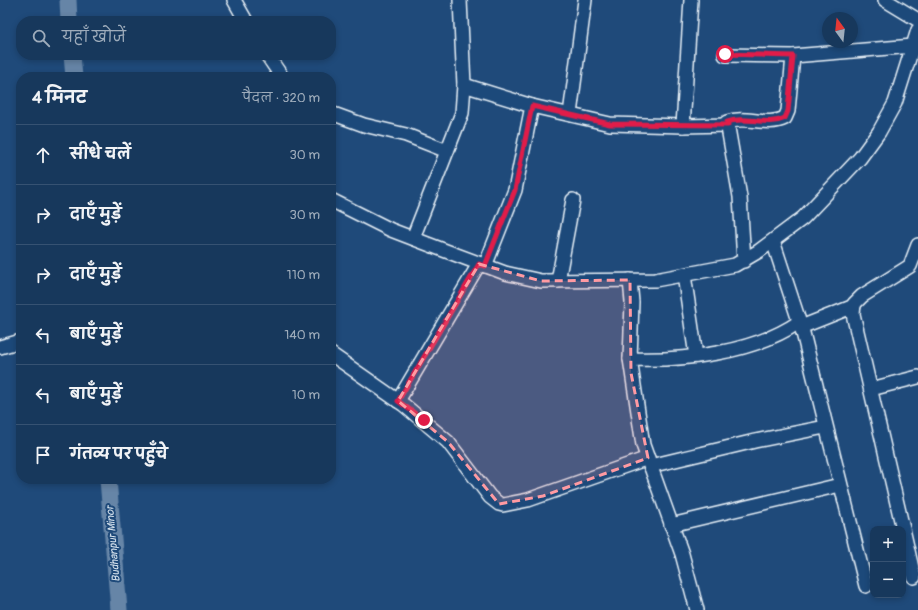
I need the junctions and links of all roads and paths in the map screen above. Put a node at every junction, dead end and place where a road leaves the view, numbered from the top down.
1 (234, 0) edge
2 (460, 0) edge
3 (585, 0) edge
4 (691, 0) edge
5 (885, 0) edge
6 (243, 16) edge
7 (918, 20) edge
8 (918, 30) edge
9 (913, 46) junction
10 (725, 54) dead end
11 (793, 56) junction
12 (270, 60) edge
13 (279, 72) edge
14 (464, 85) junction
15 (532, 106) junction
16 (570, 114) junction
17 (336, 115) edge
18 (728, 125) junction
19 (683, 126) junction
20 (447, 151) junction
21 (573, 200) dead end
22 (336, 203) edge
23 (413, 238) junction
24 (772, 241) junction
25 (918, 245) edge
26 (744, 261) junction
27 (482, 265) junction
28 (914, 265) edge
29 (684, 275) junction
30 (630, 280) junction
31 (558, 281) junction
32 (854, 306) junction
33 (800, 325) junction
34 (16, 342) edge
35 (0, 347) edge
36 (696, 356) junction
37 (336, 358) edge
38 (630, 359) junction
39 (918, 377) edge
40 (872, 389) junction
41 (398, 401) junction
42 (825, 427) junction
43 (649, 462) junction
44 (840, 485) junction
45 (671, 525) junction
46 (902, 526) edge
47 (906, 542) edge
48 (914, 577) dead end
49 (866, 586) dead end
50 (697, 610) edge

1 - 6 street
2 - 14 street
3 - 16 street
4 - 19 street
5 - 7 street
8 - 9 street
9 - 11 street
9 - 24 street
10 - 11 street
11 - 18 street
12 - 13 street
14 - 15 street
14 - 20 street
15 - 16 street
15 - 27 street
16 - 19 street
17 - 20 street
18 - 19 street
18 - 26 street
20 - 23 street
21 - 31 street
22 - 23 street
23 - 27 street
24 - 26 street
24 - 33 street
25 - 28 street
26 - 29 street
27 - 31 street
27 - 41 street
28 - 32 street
29 - 30 street
29 - 36 street
30 - 31 street
30 - 38 street
32 - 33 street
32 - 40 street
33 - 36 street
33 - 42 street
34 - 35 street
36 - 38 street
37 - 41 street
38 - 43 street
39 - 40 street
40 - 46 street
41 - 43 street
42 - 43 street
42 - 44 street
43 - 45 street
44 - 45 street
44 - 49 street
45 - 50 street
47 - 48 street

